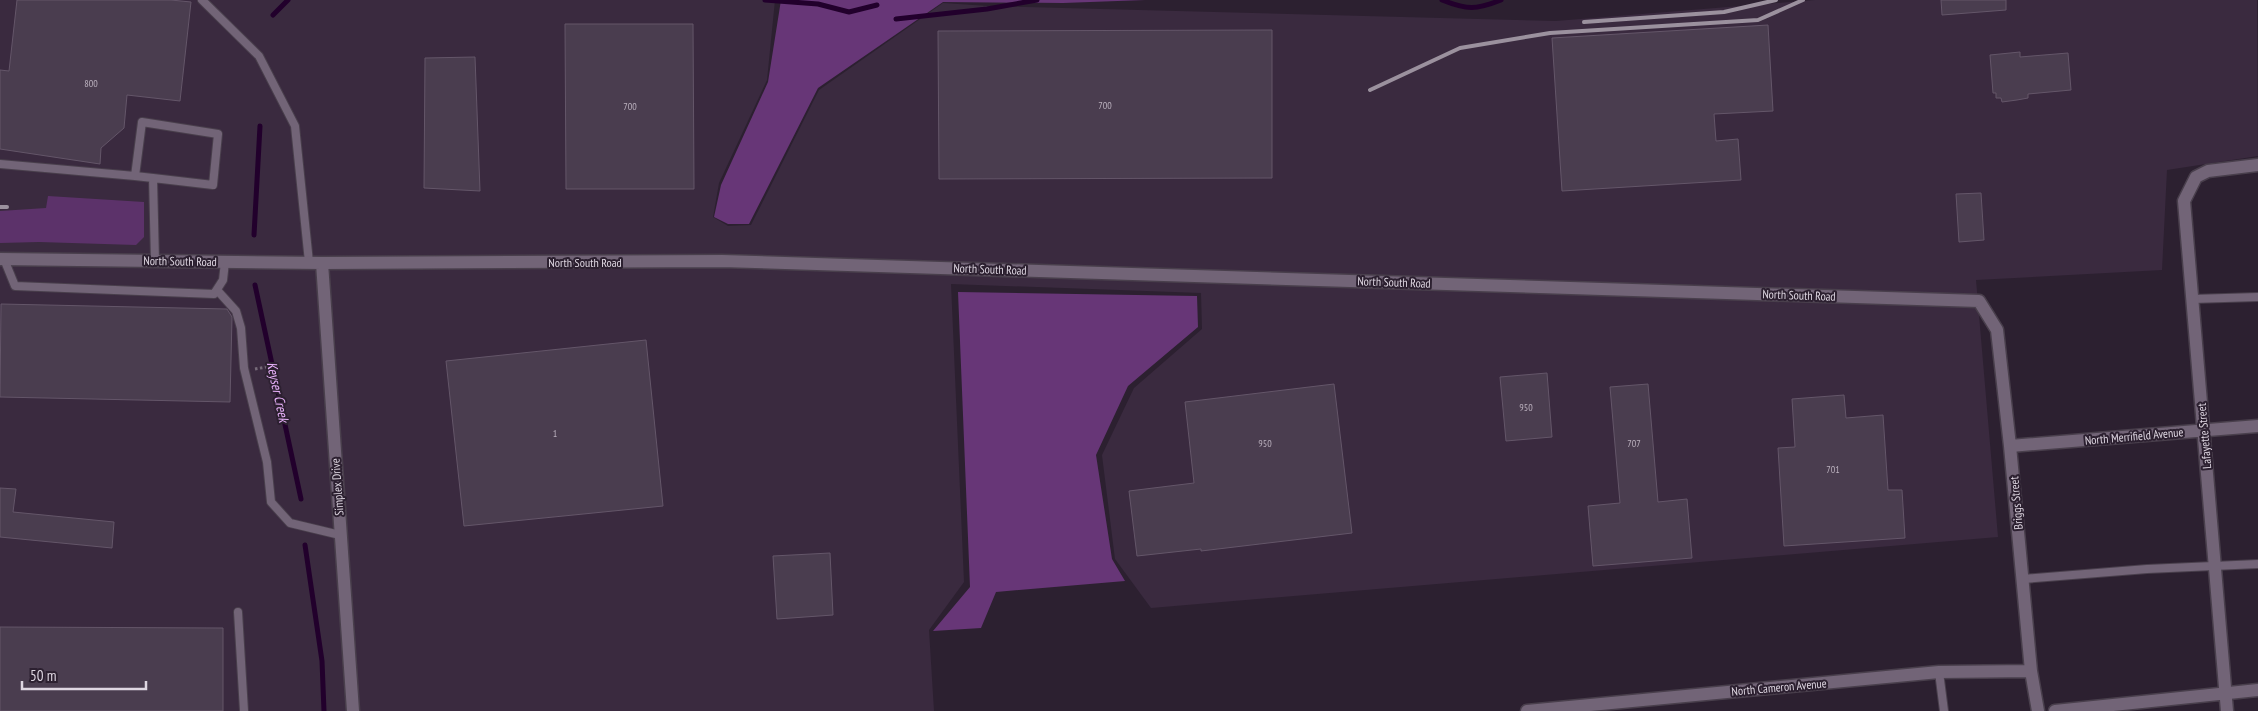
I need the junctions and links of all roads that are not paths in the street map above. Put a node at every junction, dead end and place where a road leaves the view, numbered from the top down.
1 (202, 0) edge
2 (0, 164) edge
3 (2258, 166) edge
4 (135, 176) junction
5 (154, 178) junction
6 (2, 259) edge
7 (155, 261) junction
8 (225, 262) junction
9 (315, 263) junction
10 (217, 290) junction
11 (2258, 297) edge
12 (2192, 299) junction
13 (1979, 301) joint
14 (2258, 426) edge
15 (2203, 430) junction
16 (2010, 446) junction
17 (340, 535) junction
18 (2258, 564) edge
19 (2215, 568) junction
20 (2023, 580) junction
21 (238, 612) dead end
22 (2031, 671) junction
23 (1938, 672) junction
24 (2258, 690) edge
25 (2225, 692) junction
26 (244, 711) edge
27 (353, 711) edge
28 (1527, 711) edge
29 (1944, 711) edge
30 (2038, 711) edge
31 (2055, 711) edge
32 (2227, 711) edge

1 - 9 lane
2 - 4 lane
3 - 12 street, Lafayette Street
4 - 5 lane
4 - 5 lane
5 - 7 lane
6 - 7 street, North South Road
6 - 10 lane
7 - 8 street, North South Road
8 - 9 street, North South Road
8 - 10 lane
9 - 13 street, North South Road
9 - 17 street, Simplex Drive
10 - 17 lane
11 - 12 lane
12 - 15 street, Lafayette Street
13 - 16 street, Briggs Street
14 - 15 street, North Merrifield Avenue
15 - 16 street, North Merrifield Avenue
15 - 19 street, Lafayette Street
16 - 20 street, Briggs Street
17 - 27 street, Simplex Drive
18 - 19 lane
19 - 20 lane
19 - 25 street, Lafayette Street
20 - 22 street, Briggs Street
21 - 26 lane
22 - 23 street, North Cameron Avenue
22 - 30 street, Briggs Street
23 - 28 street, North Cameron Avenue
23 - 29 lane
24 - 25 street
25 - 31 street
25 - 32 street, Lafayette Street

